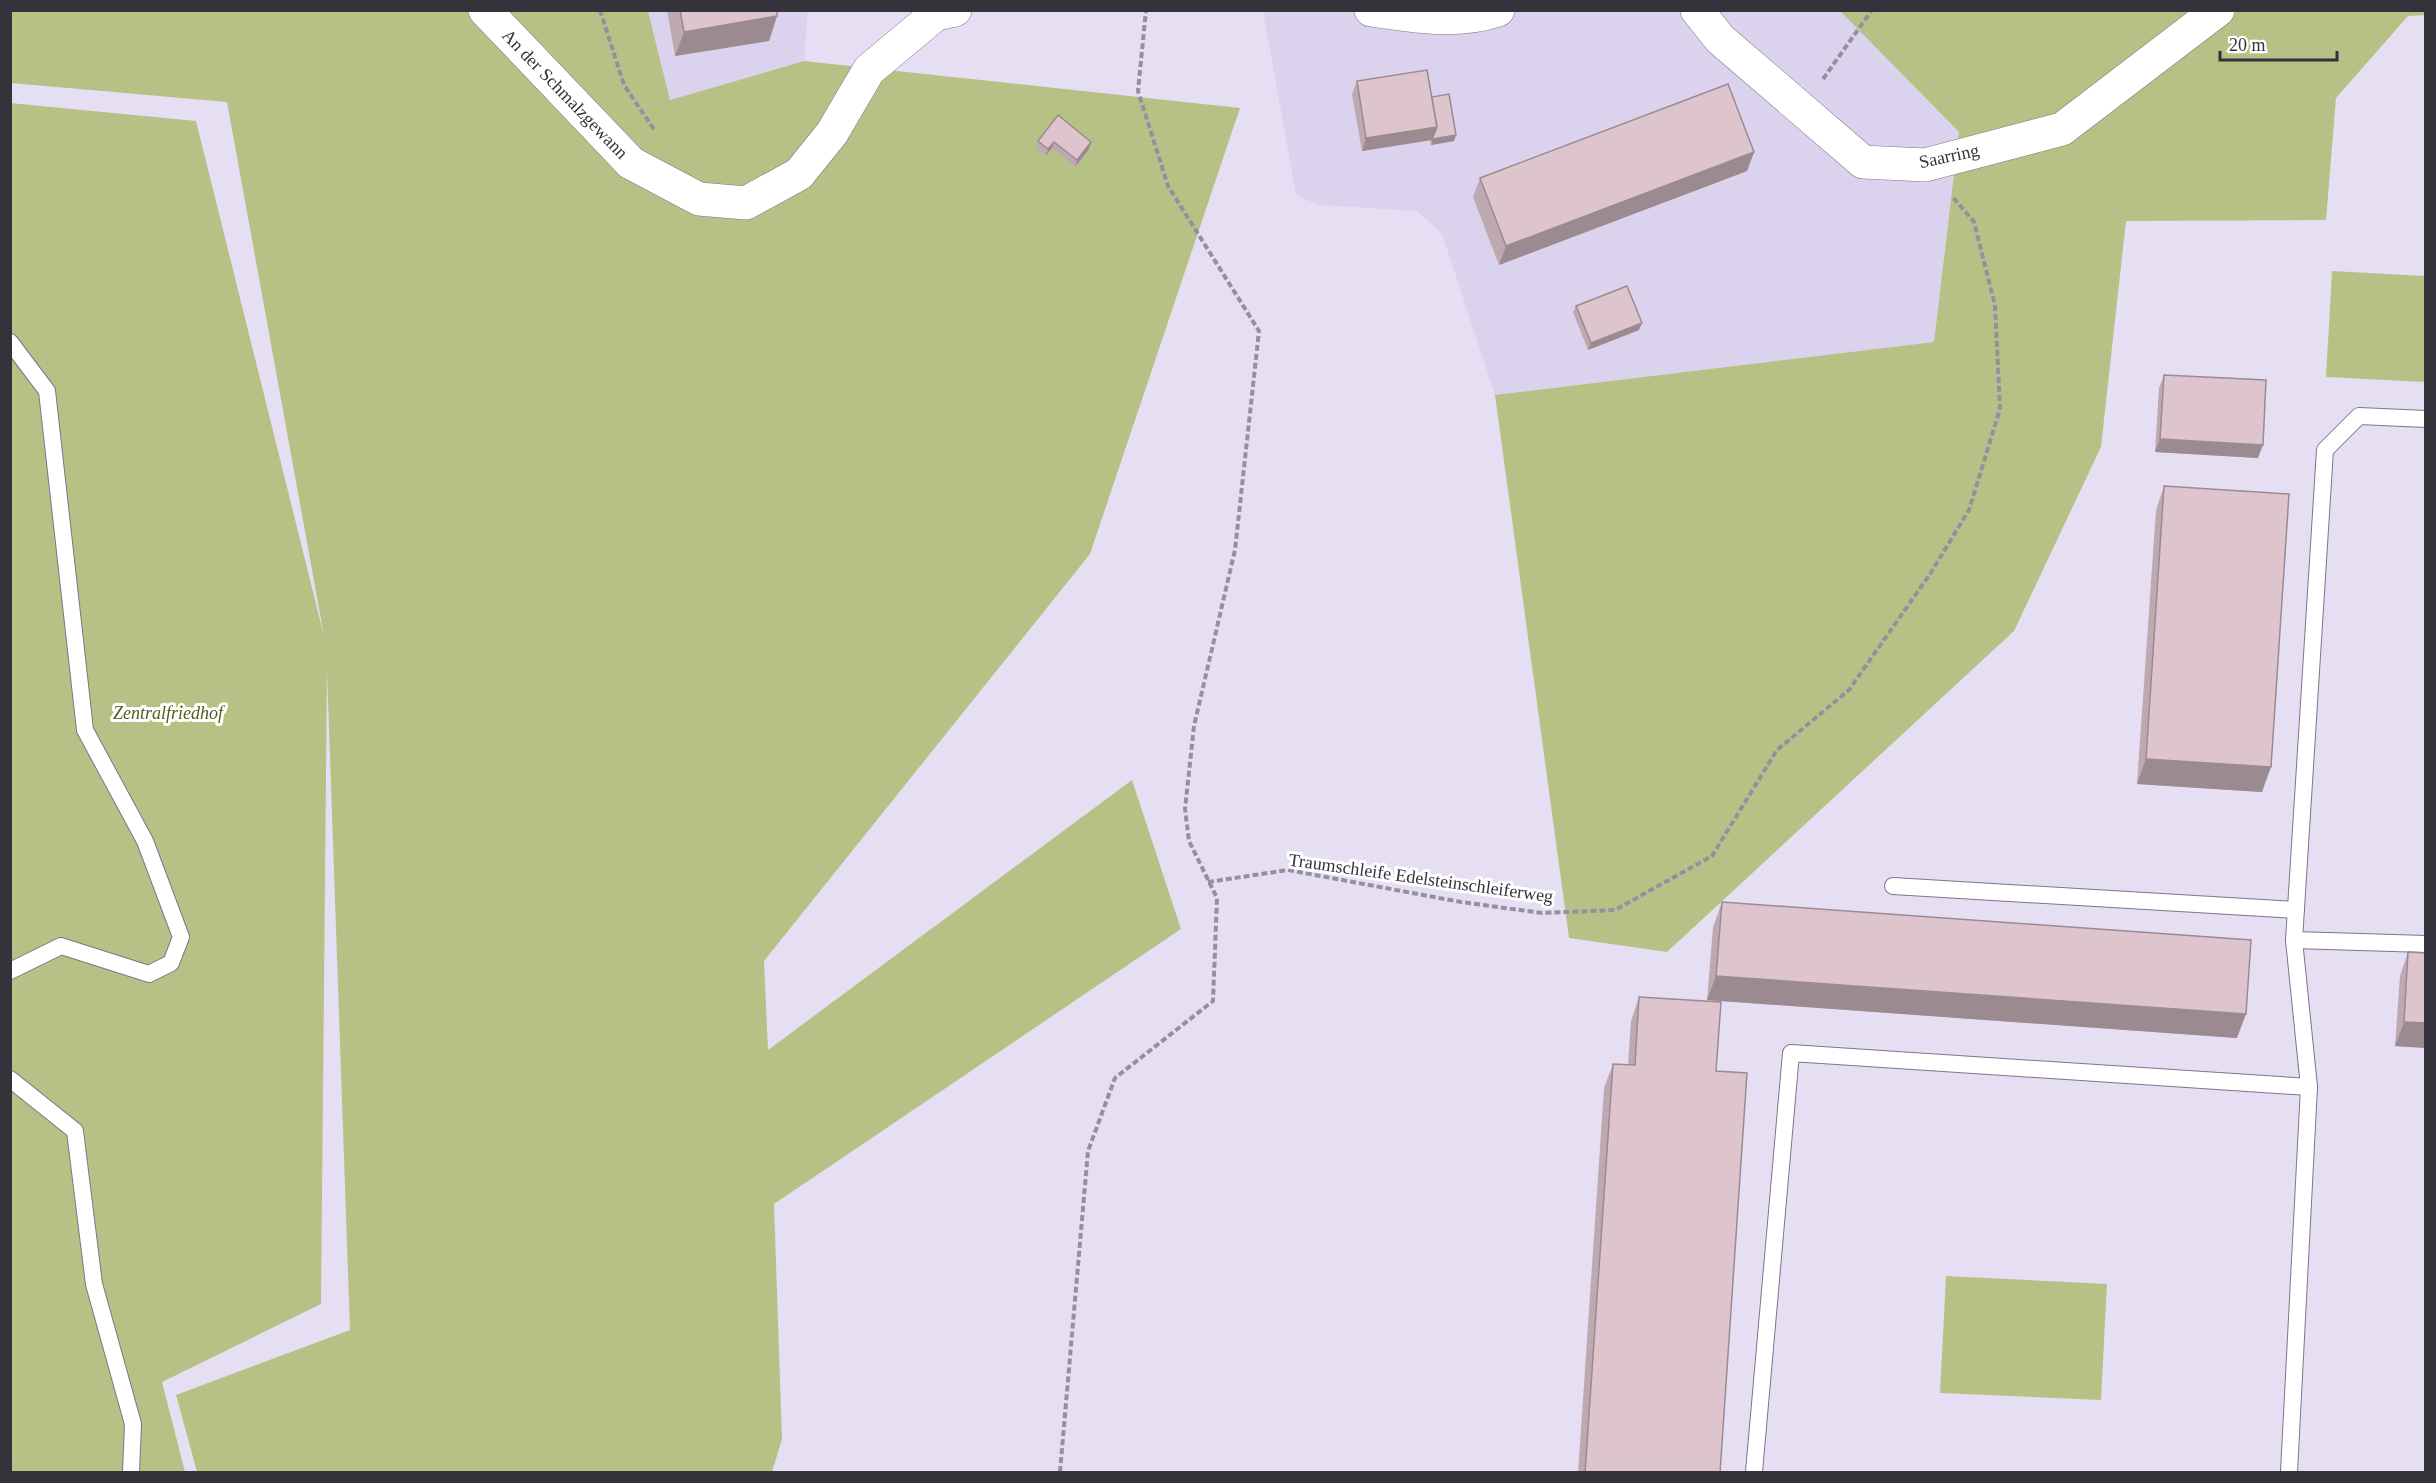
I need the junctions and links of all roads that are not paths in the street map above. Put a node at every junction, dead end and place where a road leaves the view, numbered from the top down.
1 (485, 10) edge
2 (955, 10) edge
3 (1371, 10) edge
4 (1498, 10) edge
5 (1697, 10) edge
6 (2218, 10) edge
7 (10, 342) edge
8 (2426, 419) edge
9 (1893, 886) dead end
10 (2296, 910) junction
11 (2294, 940) junction
12 (2426, 944) edge
13 (10, 971) edge
14 (10, 1079) edge
15 (2309, 1087) junction
16 (131, 1473) edge
17 (1754, 1473) edge
18 (2289, 1473) edge

1 - 2 street, An der Schmalzgewann
3 - 4 street
5 - 6 street, Saarring
7 - 13 lane
8 - 10 lane
9 - 10 lane
10 - 11 lane
11 - 12 lane
11 - 15 lane
14 - 16 lane
15 - 17 lane
15 - 18 lane

